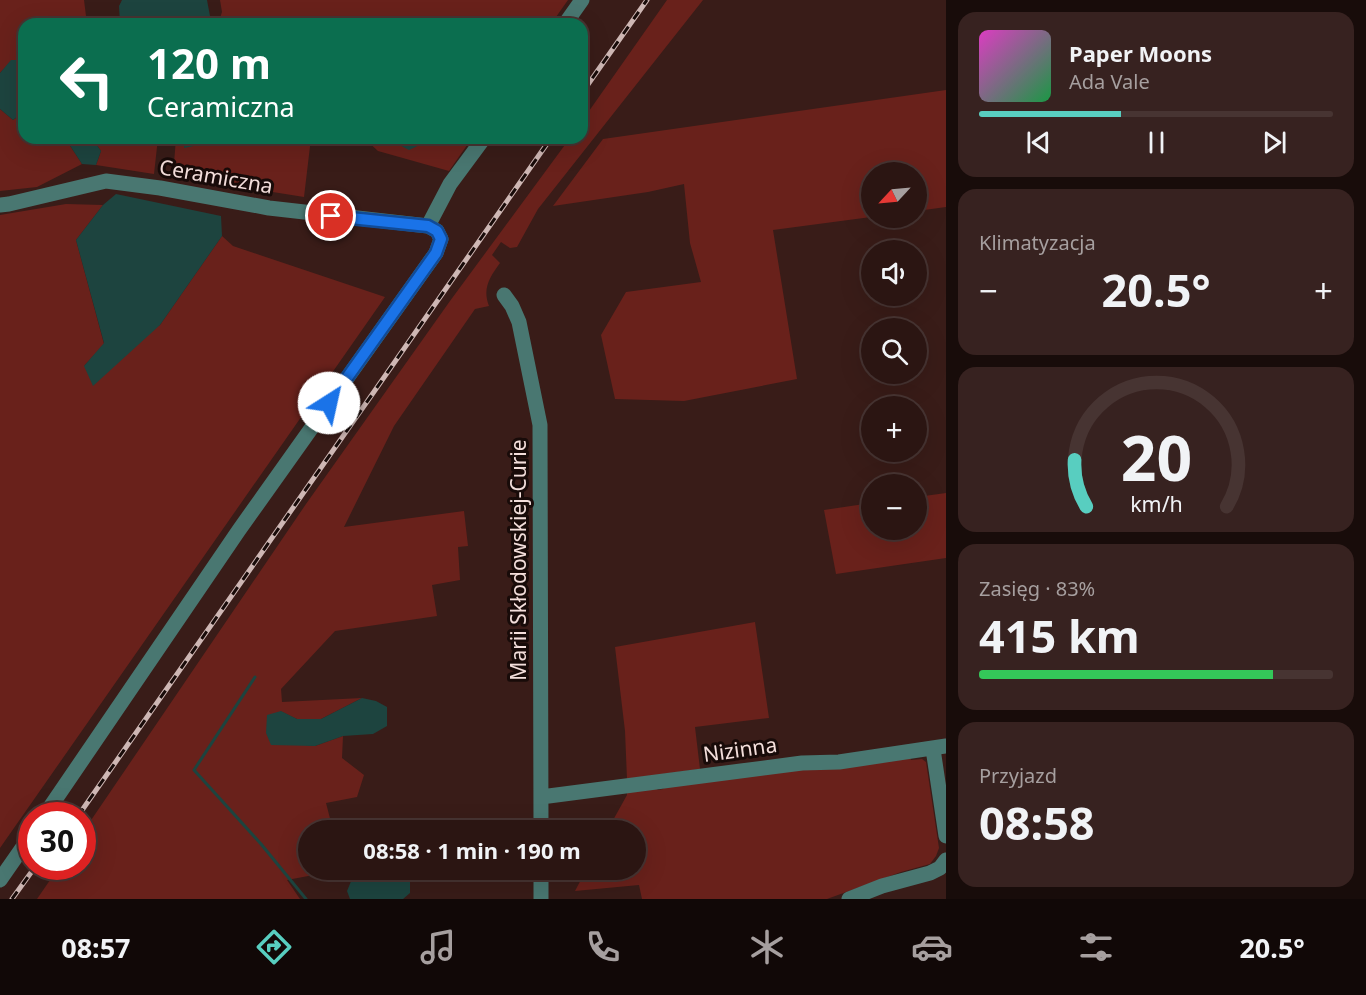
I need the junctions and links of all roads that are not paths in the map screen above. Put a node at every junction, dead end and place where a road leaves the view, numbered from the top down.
1 (582, 0) edge
2 (569, 18) edge
3 (480, 144) edge
4 (0, 205) edge
5 (428, 226) junction
6 (504, 295) dead end
7 (939, 747) edge
8 (541, 796) junction
9 (54, 802) edge
10 (541, 820) edge
11 (946, 836) edge
12 (18, 854) edge
13 (946, 860) edge
14 (0, 880) edge
15 (541, 880) edge
16 (541, 899) edge
17 (849, 899) edge

1 - 2 street
3 - 5 street
4 - 5 street, Ceramiczna
5 - 9 street
6 - 8 street, Marii Skłodowskiej-Curie
7 - 8 street, Nizinna
7 - 11 street
8 - 10 street, Marii Skłodowskiej-Curie
12 - 14 street
13 - 17 street
15 - 16 street

